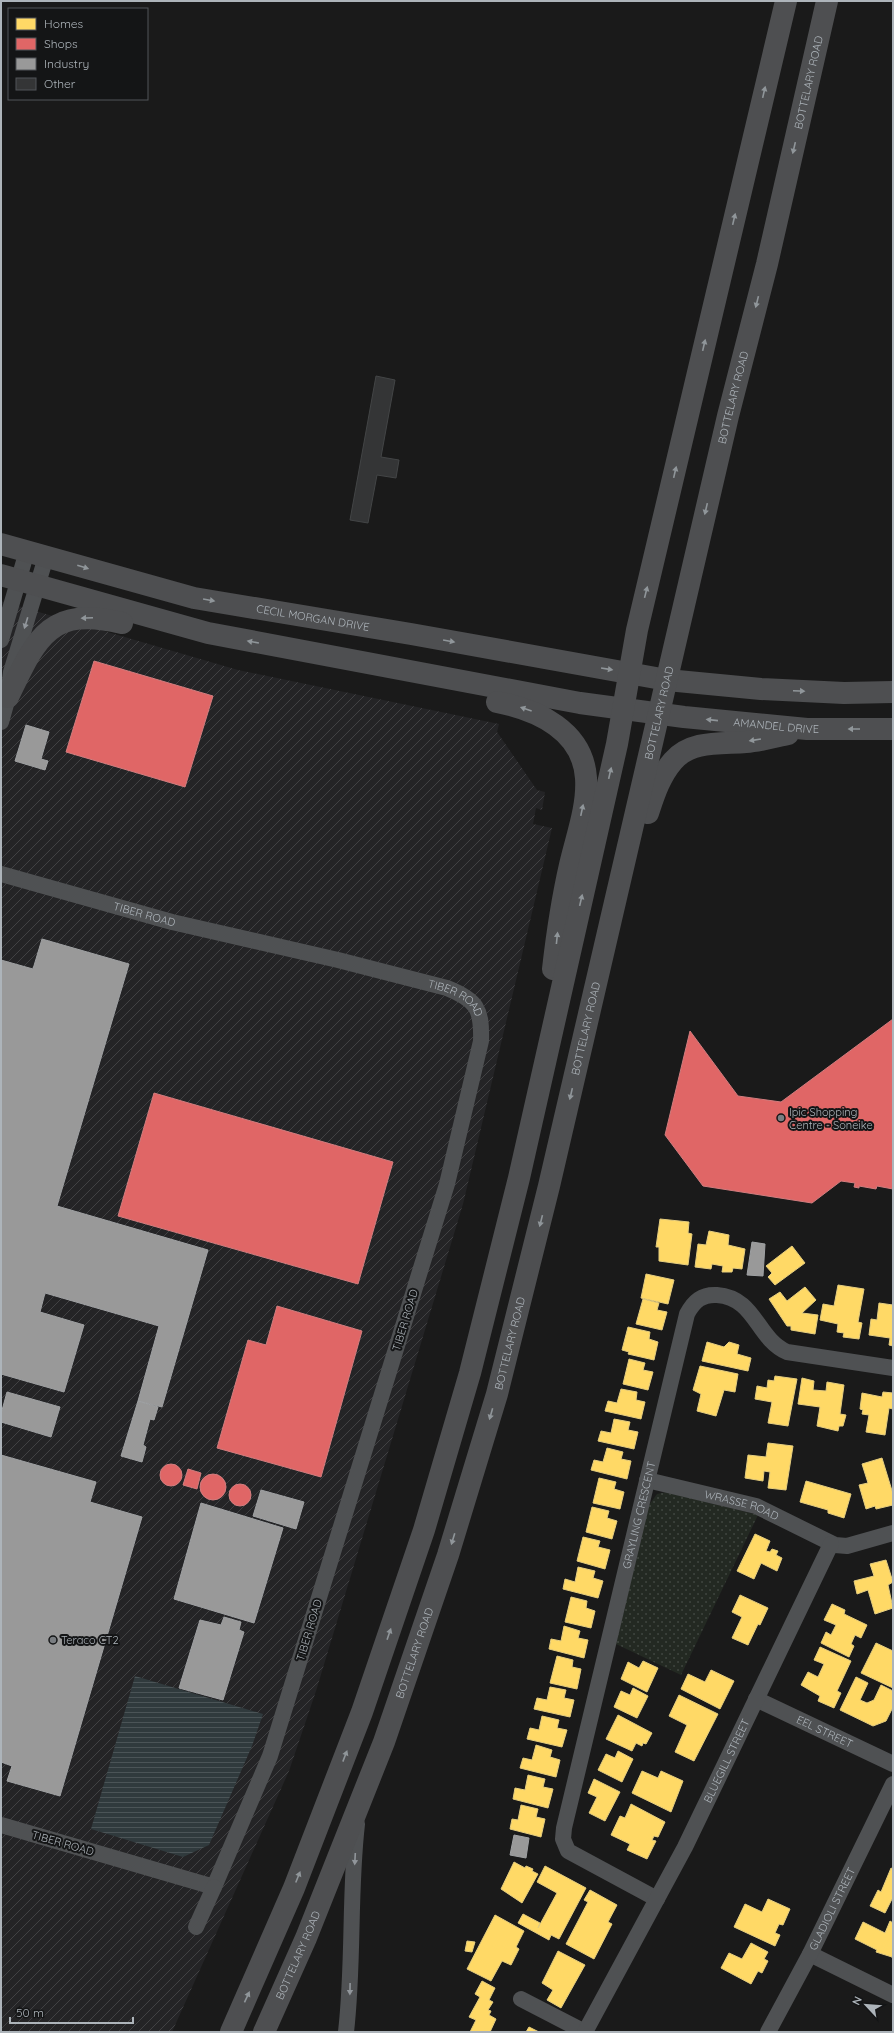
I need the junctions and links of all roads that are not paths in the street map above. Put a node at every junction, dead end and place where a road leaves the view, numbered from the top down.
1 (786, 1) edge
2 (827, 1) edge
3 (1, 544) edge
4 (36, 554) junction
5 (19, 580) edge
6 (208, 633) junction
7 (1, 640) edge
8 (287, 648) junction
9 (628, 672) junction
10 (667, 680) junction
11 (893, 692) edge
12 (8, 697) junction
13 (623, 709) junction
14 (659, 714) junction
15 (1, 722) edge
16 (807, 729) junction
17 (893, 729) edge
18 (1, 874) edge
19 (608, 934) junction
20 (542, 1074) junction
21 (893, 1368) edge
22 (647, 1480) junction
23 (893, 1532) edge
24 (831, 1544) junction
25 (756, 1699) junction
26 (893, 1764) edge
27 (893, 1784) edge
28 (359, 1806) junction
29 (1, 1825) edge
30 (214, 1887) junction
31 (657, 1899) junction
32 (196, 1927) dead end
33 (810, 1954) junction
34 (893, 1995) edge
35 (521, 1999) dead end
36 (231, 2032) edge
37 (264, 2032) edge
38 (346, 2032) edge
39 (585, 2032) edge
40 (768, 2032) edge

9 -> 1 main road
2 -> 10 main road, BOTTELARY ROAD
3 - 4 main road, CECIL MORGAN DRIVE
4 - 5 street
4 -> 9 main road, CECIL MORGAN DRIVE
5 - 6 main road
5 - 7 street
5 -> 12 street
8 -> 6 main road
6 -> 12 main road
8 - 13 main road
20 -> 8 main road
9 - 10 main road, CECIL MORGAN DRIVE
9 - 13 main road
10 -> 11 main road
10 - 14 main road, BOTTELARY ROAD
12 - 15 street
13 - 14 main road, AMANDEL DRIVE
20 -> 13 main road
16 -> 14 main road, AMANDEL DRIVE
14 - 19 main road, BOTTELARY ROAD
17 -> 16 main road, AMANDEL DRIVE
16 -> 19 main road
18 - 30 street, TIBER ROAD
19 -> 28 main road, BOTTELARY ROAD
36 -> 20 main road
21 - 22 street, GRAYLING CRESCENT
22 - 24 street, WRASSE ROAD
22 - 31 street, GRAYLING CRESCENT
23 - 24 street
24 - 25 street, BLUEGILL STREET
25 - 26 street, EEL STREET
25 - 31 street, BLUEGILL STREET
27 - 33 street, GLADIOLI STREET
28 - 37 main road, BOTTELARY ROAD
28 -> 38 street
29 - 30 street, TIBER ROAD
30 - 32 street
31 - 39 street, BLUEGILL STREET
33 - 34 street
33 - 40 street, GLADIOLI STREET
35 - 39 street, BLUEGILL STREET

